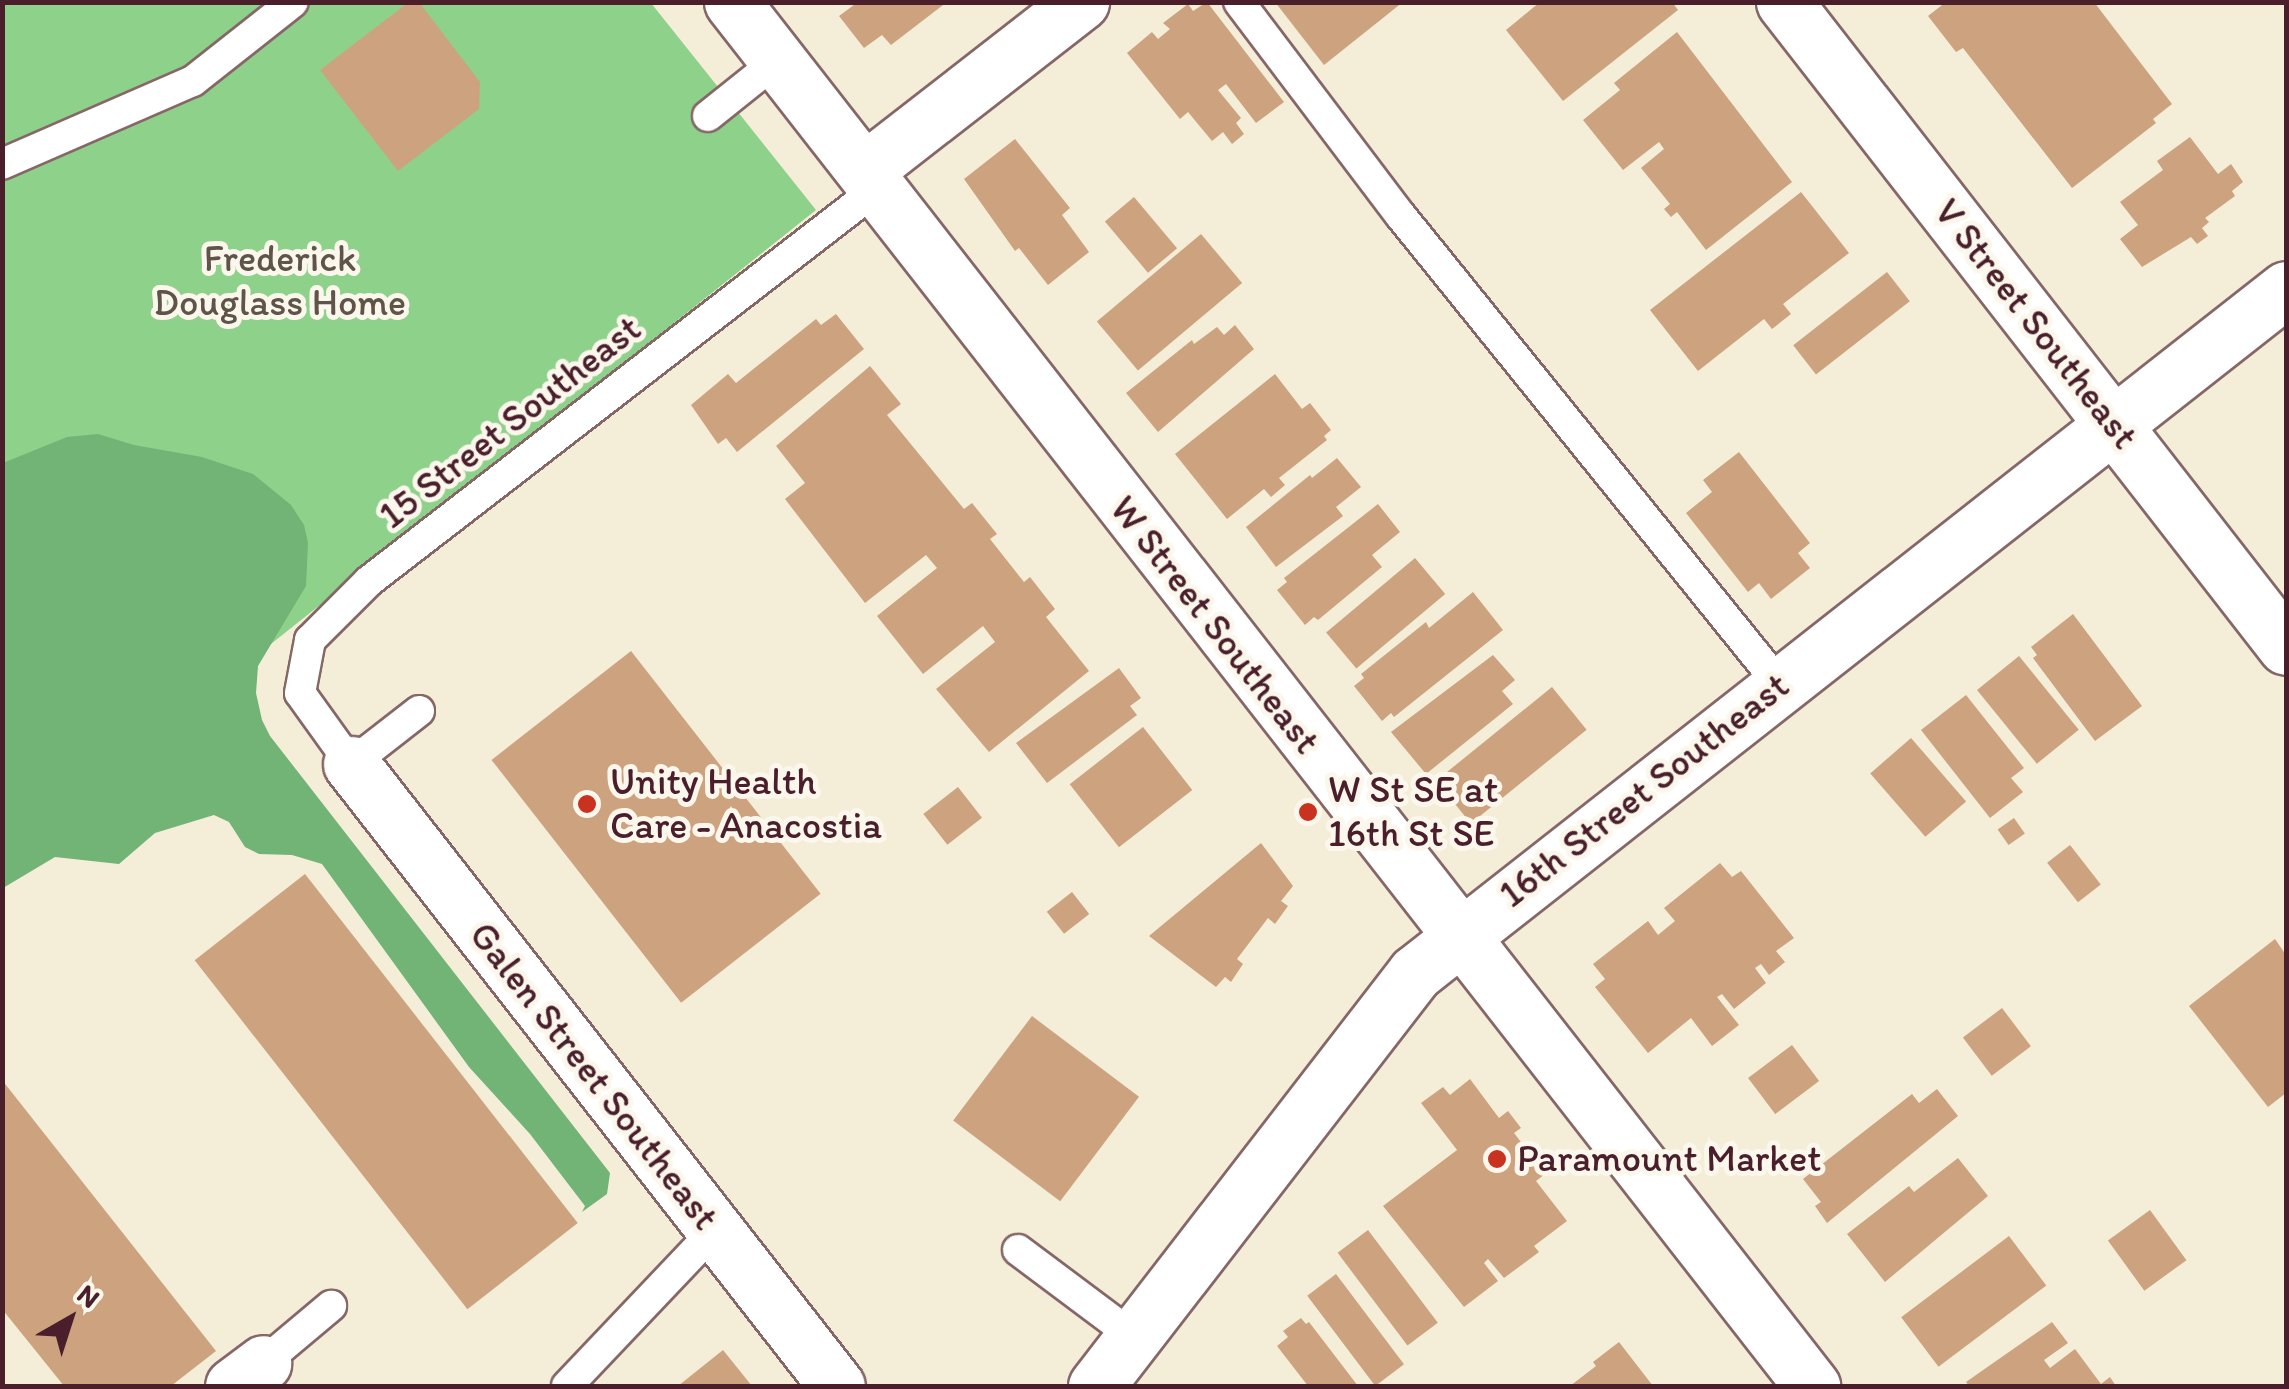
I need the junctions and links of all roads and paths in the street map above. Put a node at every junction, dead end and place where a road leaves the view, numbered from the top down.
1 (293, 2) edge
2 (732, 2) edge
3 (1081, 2) edge
4 (1239, 2) edge
5 (1784, 2) edge
6 (778, 60) junction
7 (708, 116) dead end
8 (2, 164) edge
9 (872, 179) junction
10 (2286, 289) edge
11 (2114, 422) junction
12 (2286, 647) edge
13 (1780, 685) junction
14 (420, 711) dead end
15 (352, 764) junction
16 (1458, 935) junction
17 (715, 1230) junction
18 (1018, 1250) dead end
19 (330, 1306) dead end
20 (1133, 1336) junction
21 (248, 1375) edge
22 (567, 1386) edge
23 (837, 1386) edge
24 (1096, 1386) edge
25 (1812, 1386) edge

1 - 8 lane
2 - 6 street, W Street Southeast
3 - 9 street
4 - 13 lane
5 - 11 street, V Street Southeast
6 - 7 lane
6 - 9 street, W Street Southeast
9 - 15 lane, 15 Street Southeast
9 - 16 street, W Street Southeast
10 - 11 street, 16th Street Southeast
11 - 12 street, V Street Southeast
11 - 13 street, 16th Street Southeast
13 - 16 street, 16th Street Southeast
14 - 15 lane
15 - 17 street, Galen Street Southeast
16 - 20 street, 16th Street Southeast
16 - 25 street, W Street Southeast
17 - 22 lane
17 - 23 street, Galen Street Southeast
18 - 20 lane
19 - 21 lane
20 - 24 street, 16th Street Southeast

